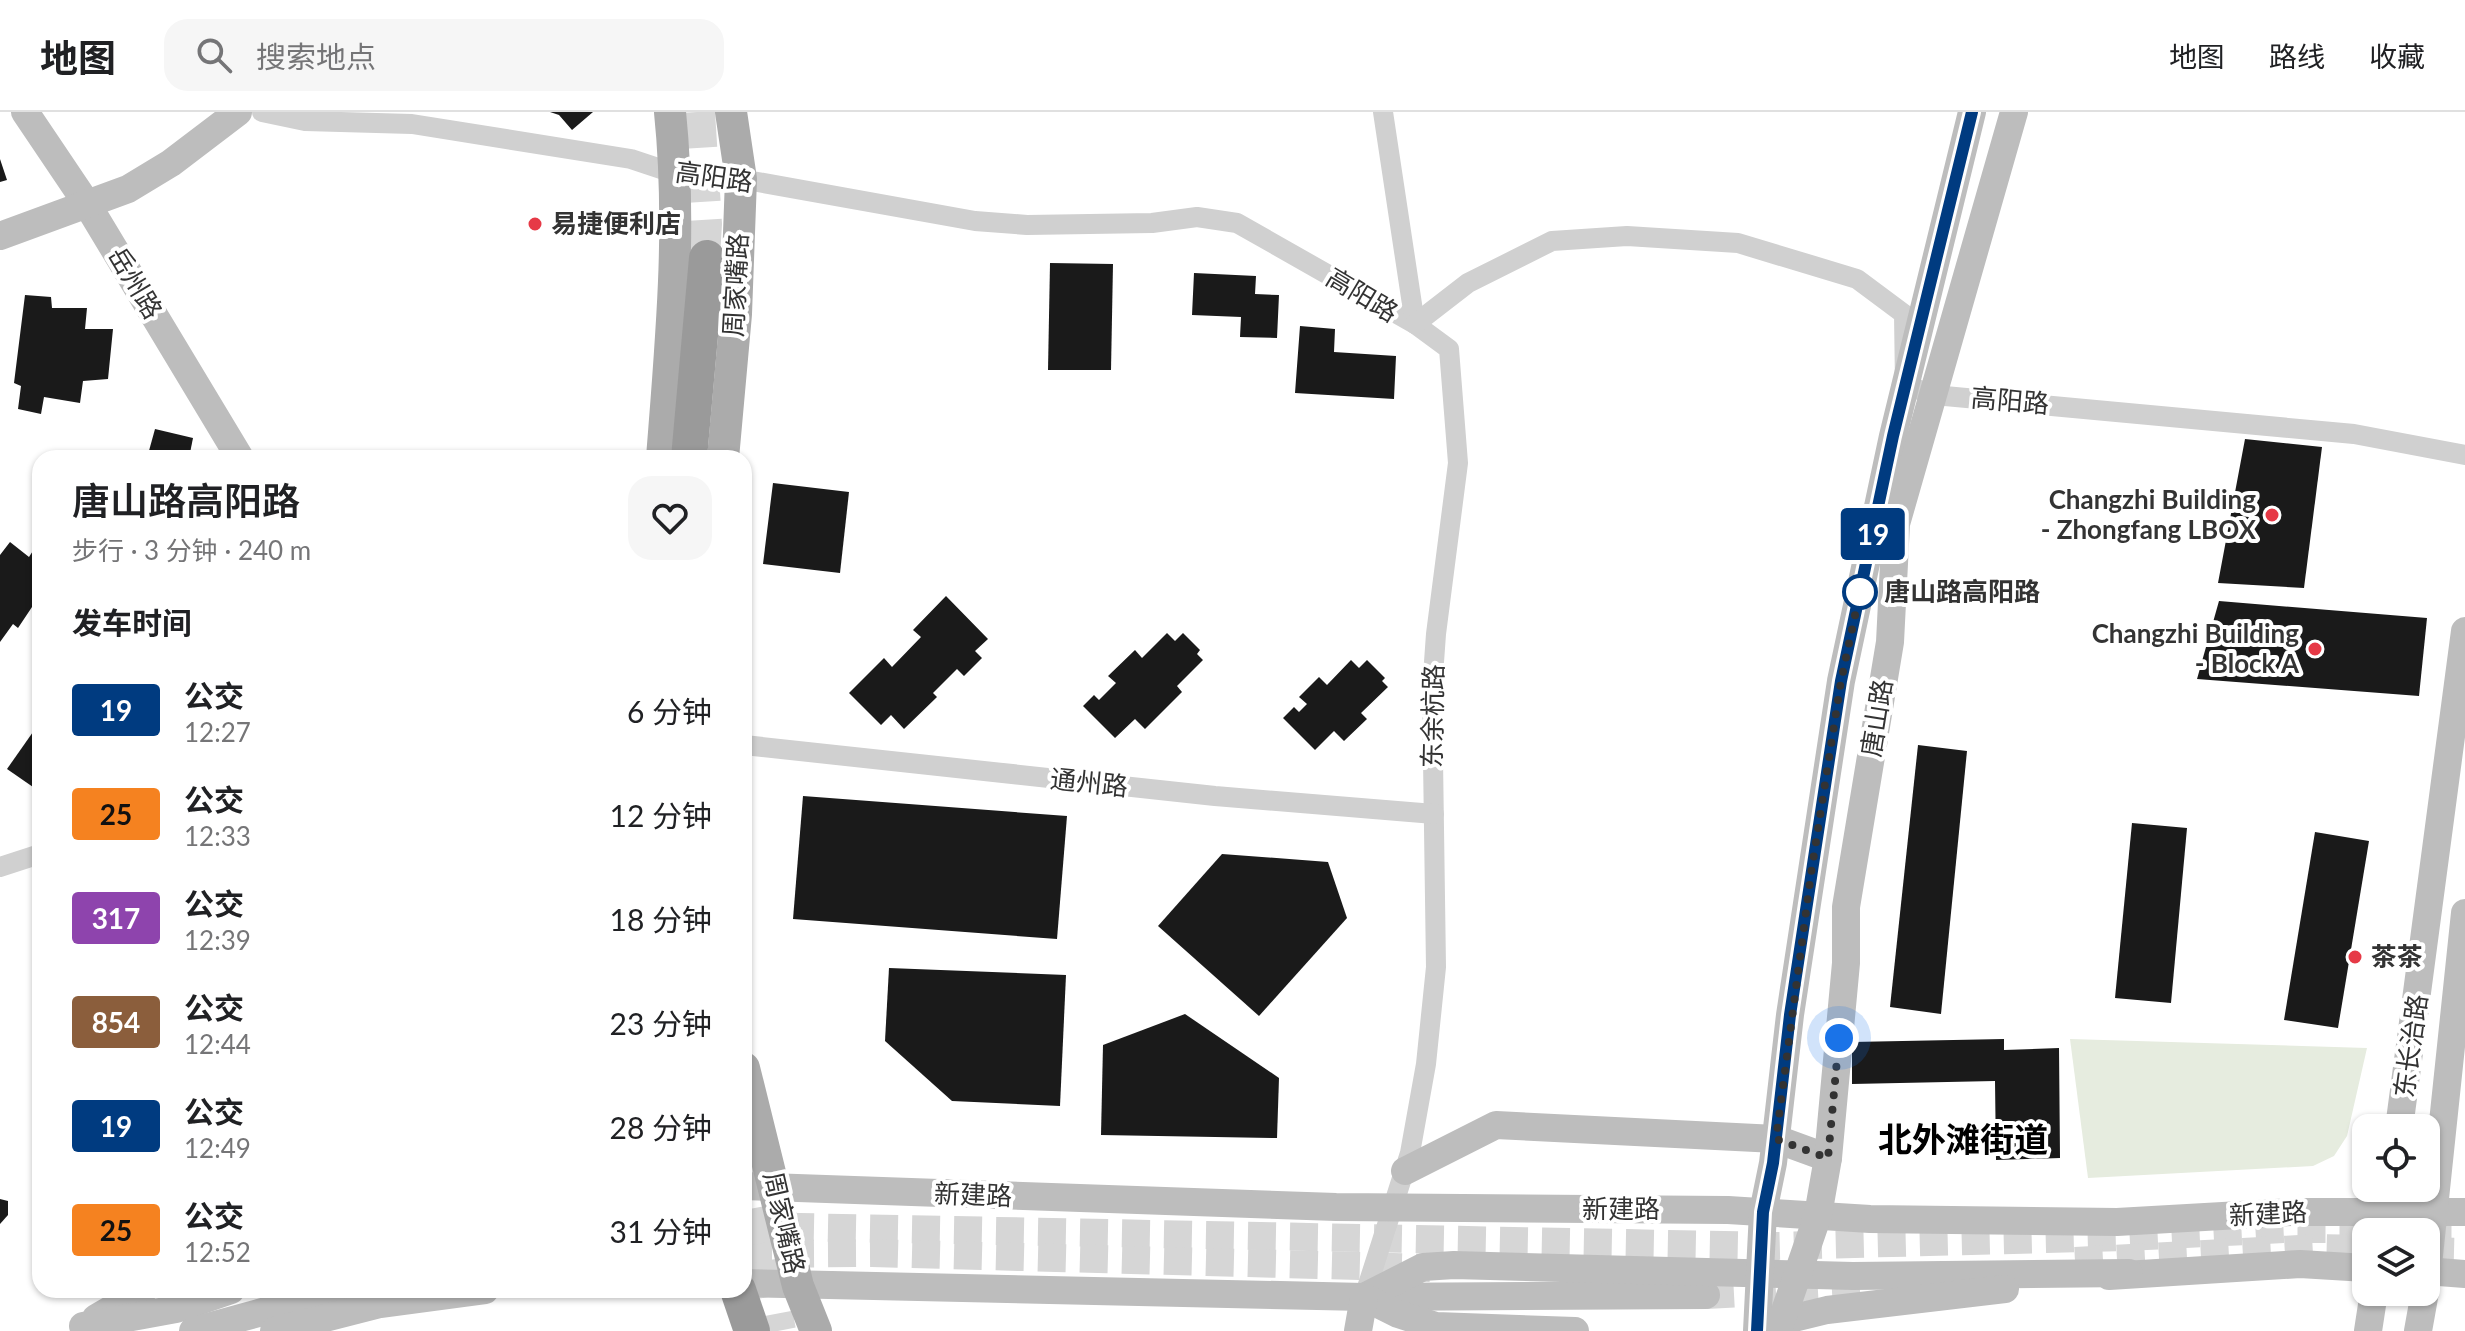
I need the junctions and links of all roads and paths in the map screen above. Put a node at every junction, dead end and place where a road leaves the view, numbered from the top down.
1 (25, 112) edge
2 (238, 112) edge
3 (262, 112) edge
4 (670, 112) edge
5 (731, 112) edge
6 (1383, 112) edge
7 (1972, 112) edge
8 (2014, 112) edge
9 (676, 174) junction
10 (741, 179) junction
11 (87, 204) junction
12 (0, 236) edge
13 (707, 258) tunnel mouth
14 (1415, 324) junction
15 (1905, 385) junction
16 (1934, 395) junction
17 (235, 450) edge
18 (663, 450) edge
19 (690, 450) edge
20 (724, 450) edge
21 (2465, 455) edge
22 (2465, 631) edge
23 (752, 746) edge
24 (1434, 814) junction
25 (32, 857) edge
26 (0, 867) edge
27 (2465, 913) edge
28 (752, 1098) edge
29 (2401, 1114) edge
30 (1776, 1139) junction
31 (1828, 1158) junction
32 (1405, 1171) junction
33 (752, 1186) edge
34 (776, 1187) junction
35 (1393, 1207) junction
36 (2387, 1210) edge
37 (2435, 1210) junction
38 (1763, 1212) junction
39 (2465, 1212) edge
40 (1818, 1215) junction
41 (2434, 1218) edge
42 (2352, 1267) edge
43 (1758, 1271) junction
44 (1800, 1273) junction
45 (2129, 1273) junction
46 (2465, 1274) edge
47 (2440, 1277) edge
48 (752, 1283) tunnel mouth
49 (798, 1286) junction
50 (1706, 1295) tunnel mouth
51 (1364, 1297) junction
52 (130, 1298) edge
53 (208, 1298) edge
54 (313, 1298) edge
55 (425, 1298) edge
56 (738, 1298) edge
57 (740, 1298) edge
58 (2372, 1306) edge
59 (2422, 1306) edge
60 (79, 1328) edge
61 (1764, 1328) edge
62 (193, 1331) edge
63 (274, 1331) edge
64 (742, 1331) edge
65 (752, 1331) edge
66 (816, 1331) edge
67 (1358, 1331) edge
68 (1560, 1331) edge
69 (1575, 1331) edge
70 (2368, 1331) edge
71 (2418, 1331) edge

1 - 11 main road, 岳州路
2 - 11 main road
3 - 9 street, 高阳路
4 - 9 main road
5 - 10 main road, 周家嘴路
6 - 14 street
7 - 15 main road, 唐山路
8 - 16 main road, 唐山路
9 - 10 street, 高阳路
9 - 18 main road
10 - 14 street, 高阳路
10 - 20 main road, 周家嘴路
11 - 12 main road
11 - 17 main road, 岳州路
13 - 19 highway
14 - 15 street, 高阳路
14 - 24 street, 东余杭路
15 - 16 street, 高阳路
15 - 30 main road, 唐山路
16 - 21 street, 高阳路
16 - 31 main road, 唐山路
22 - 29 main road, 东长治路
23 - 24 street, 通州路
24 - 32 street, 东余杭路
25 - 26 street
27 - 37 main road, 东长治路
28 - 34 main road, 周家嘴路
30 - 31 main road
30 - 32 main road
30 - 38 main road, 唐山路
31 - 40 main road, 唐山路
32 - 35 street, 东余杭路
33 - 34 main road, 新建路
34 - 35 main road, 新建路
34 - 49 main road, 周家嘴路
35 - 38 main road, 新建路
35 - 51 street, 东余杭路
36 - 37 main road, 新建路
36 - 40 main road, 新建路
37 - 39 main road, 新建路
37 - 41 main road, 东长治路
38 - 40 main road, 新建路
38 - 43 main road, 唐山路
40 - 44 main road, 唐山路
42 - 45 main road, 新建路
43 - 44 main road, 新建路
43 - 51 main road, 新建路
43 - 61 main road, 唐山路
44 - 45 main road, 新建路
44 - 61 main road, 唐山路
45 - 61 main road, 新建路
46 - 47 main road
48 - 49 main road, 新建路
49 - 51 main road, 新建路
49 - 66 main road, 周家嘴路
50 - 51 main road
51 - 67 main road, 东余杭路
51 - 68 main road, 新建路
52 - 60 main road
53 - 60 main road
54 - 62 main road
55 - 63 main road
56 - 64 main road
57 - 65 highway
58 - 70 main road
59 - 71 main road, 东长治路
68 - 69 main road, 新建路

